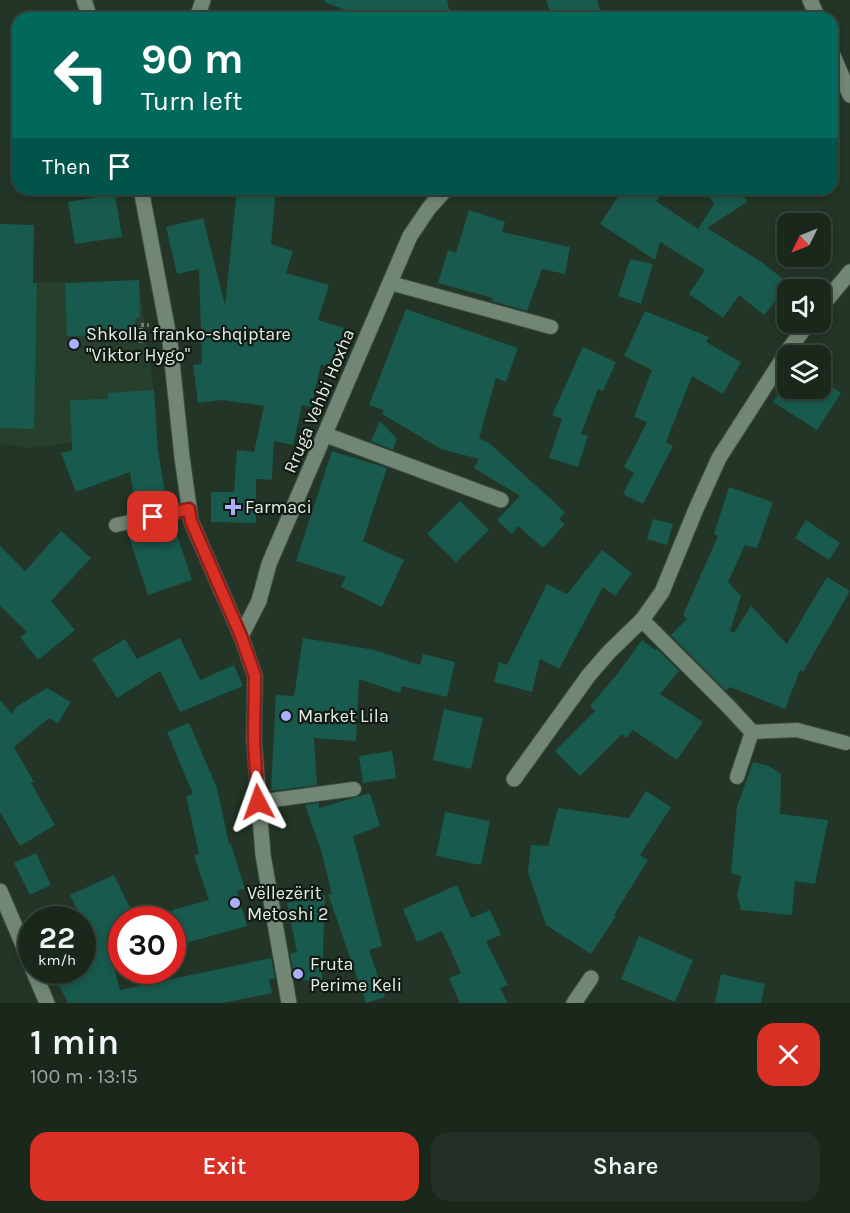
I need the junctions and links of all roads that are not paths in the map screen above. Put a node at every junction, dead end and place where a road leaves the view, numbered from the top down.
1 (838, 67) edge
2 (850, 94) edge
3 (142, 195) edge
4 (441, 195) edge
5 (850, 272) edge
6 (390, 283) junction
7 (831, 295) edge
8 (551, 327) dead end
9 (801, 333) edge
10 (326, 435) junction
11 (501, 500) dead end
12 (189, 509) junction
13 (116, 525) dead end
14 (642, 620) junction
15 (241, 636) junction
16 (752, 732) junction
17 (846, 743) dead end
18 (737, 777) dead end
19 (514, 779) dead end
20 (354, 789) dead end
21 (258, 802) junction
22 (0, 891) edge
23 (18, 933) edge
24 (591, 978) dead end
25 (39, 984) edge
26 (47, 1003) edge
27 (290, 1003) edge
28 (574, 1003) edge

1 - 2 street
3 - 12 street
4 - 6 street, Rruga Vehbi Hoxha
5 - 7 street
6 - 8 lane
6 - 10 street, Rruga Vehbi Hoxha
9 - 14 street
10 - 11 street
10 - 15 street, Rruga Vehbi Hoxha
12 - 13 lane
12 - 15 street
14 - 16 street
14 - 19 street
15 - 21 street
16 - 17 lane
16 - 18 lane
20 - 21 lane
21 - 27 street
22 - 23 street
24 - 28 street
25 - 26 street

